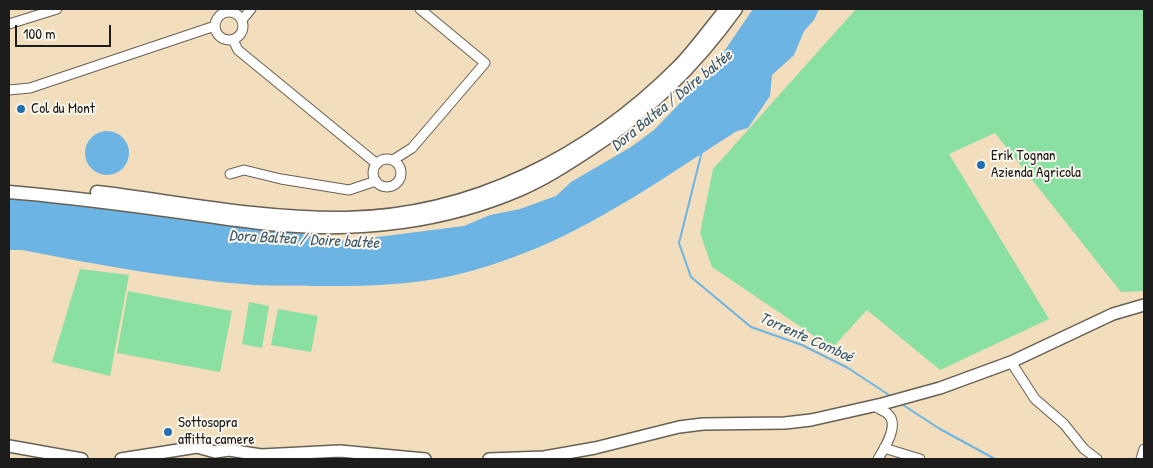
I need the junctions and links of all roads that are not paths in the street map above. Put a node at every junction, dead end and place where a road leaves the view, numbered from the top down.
1 (57, 9) edge
2 (251, 9) edge
3 (420, 9) edge
4 (726, 9) edge
5 (736, 9) edge
6 (242, 20) junction
7 (9, 24) edge
8 (215, 26) junction
9 (233, 40) junction
10 (9, 90) edge
11 (392, 160) junction
12 (376, 164) junction
13 (230, 174) dead end
14 (376, 181) junction
15 (9, 184) edge
16 (9, 192) edge
17 (1144, 306) edge
18 (1011, 362) junction
19 (879, 404) junction
20 (9, 446) edge
21 (884, 448) junction
22 (82, 459) edge
23 (121, 459) edge
24 (425, 459) edge
25 (489, 459) edge
26 (878, 459) edge
27 (920, 459) edge
28 (1097, 459) edge

1 - 7 street
2 - 6 street
3 - 11 street
4 - 15 highway
5 - 16 highway
6 - 8 street
6 - 9 street
8 - 9 street
8 - 10 street
9 - 12 street
11 - 12 street
11 - 14 street
12 - 14 street
13 - 14 street
17 - 18 main road
18 - 19 main road
18 - 28 street
19 - 21 street
19 - 25 main road
20 - 22 main road
21 - 26 street
21 - 27 street
23 - 24 main road

